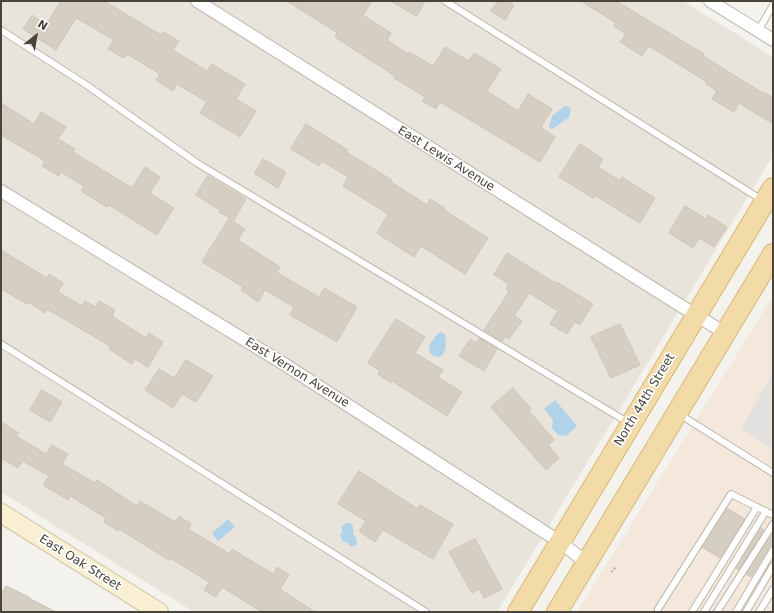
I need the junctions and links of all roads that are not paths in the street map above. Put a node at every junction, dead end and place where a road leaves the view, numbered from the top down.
1 (197, 1) edge
2 (445, 1) edge
3 (710, 1) edge
4 (773, 5) edge
5 (1, 30) edge
6 (758, 31) junction
7 (773, 40) edge
8 (1, 191) edge
9 (769, 195) edge
10 (773, 254) edge
11 (696, 316) junction
12 (725, 333) junction
13 (1, 344) edge
14 (677, 413) junction
15 (630, 424) junction
16 (773, 473) edge
17 (757, 507) junction
18 (766, 511) junction
19 (1, 513) edge
20 (773, 515) edge
21 (773, 524) edge
22 (560, 542) junction
23 (773, 550) edge
24 (587, 563) junction
25 (773, 566) edge
26 (773, 589) edge
27 (658, 610) dead end
28 (159, 612) edge
29 (426, 612) edge
30 (518, 612) edge
31 (557, 612) edge
32 (692, 612) edge
33 (704, 612) edge
34 (717, 612) edge
35 (736, 612) edge
36 (746, 612) edge
37 (759, 612) edge

1 - 11 street, East Lewis Avenue
2 - 9 lane
3 - 6 street
4 - 6 lane
5 - 15 lane
6 - 7 street
8 - 22 street, East Vernon Avenue
9 - 11 main road, North 44th Street
10 - 12 main road
11 - 12 street, East Lewis Avenue
11 - 15 main road, North 44th Street
12 - 14 main road
13 - 29 lane
14 - 16 lane
14 - 24 main road
15 - 22 main road, North 44th Street
17 - 18 lane
17 - 27 lane
17 - 32 lane
18 - 20 lane
18 - 33 lane
19 - 28 street, East Oak Street
21 - 34 lane
22 - 24 street, East Vernon Avenue
22 - 30 main road, North 44th Street
23 - 35 lane
24 - 31 main road
25 - 36 lane
26 - 37 lane

